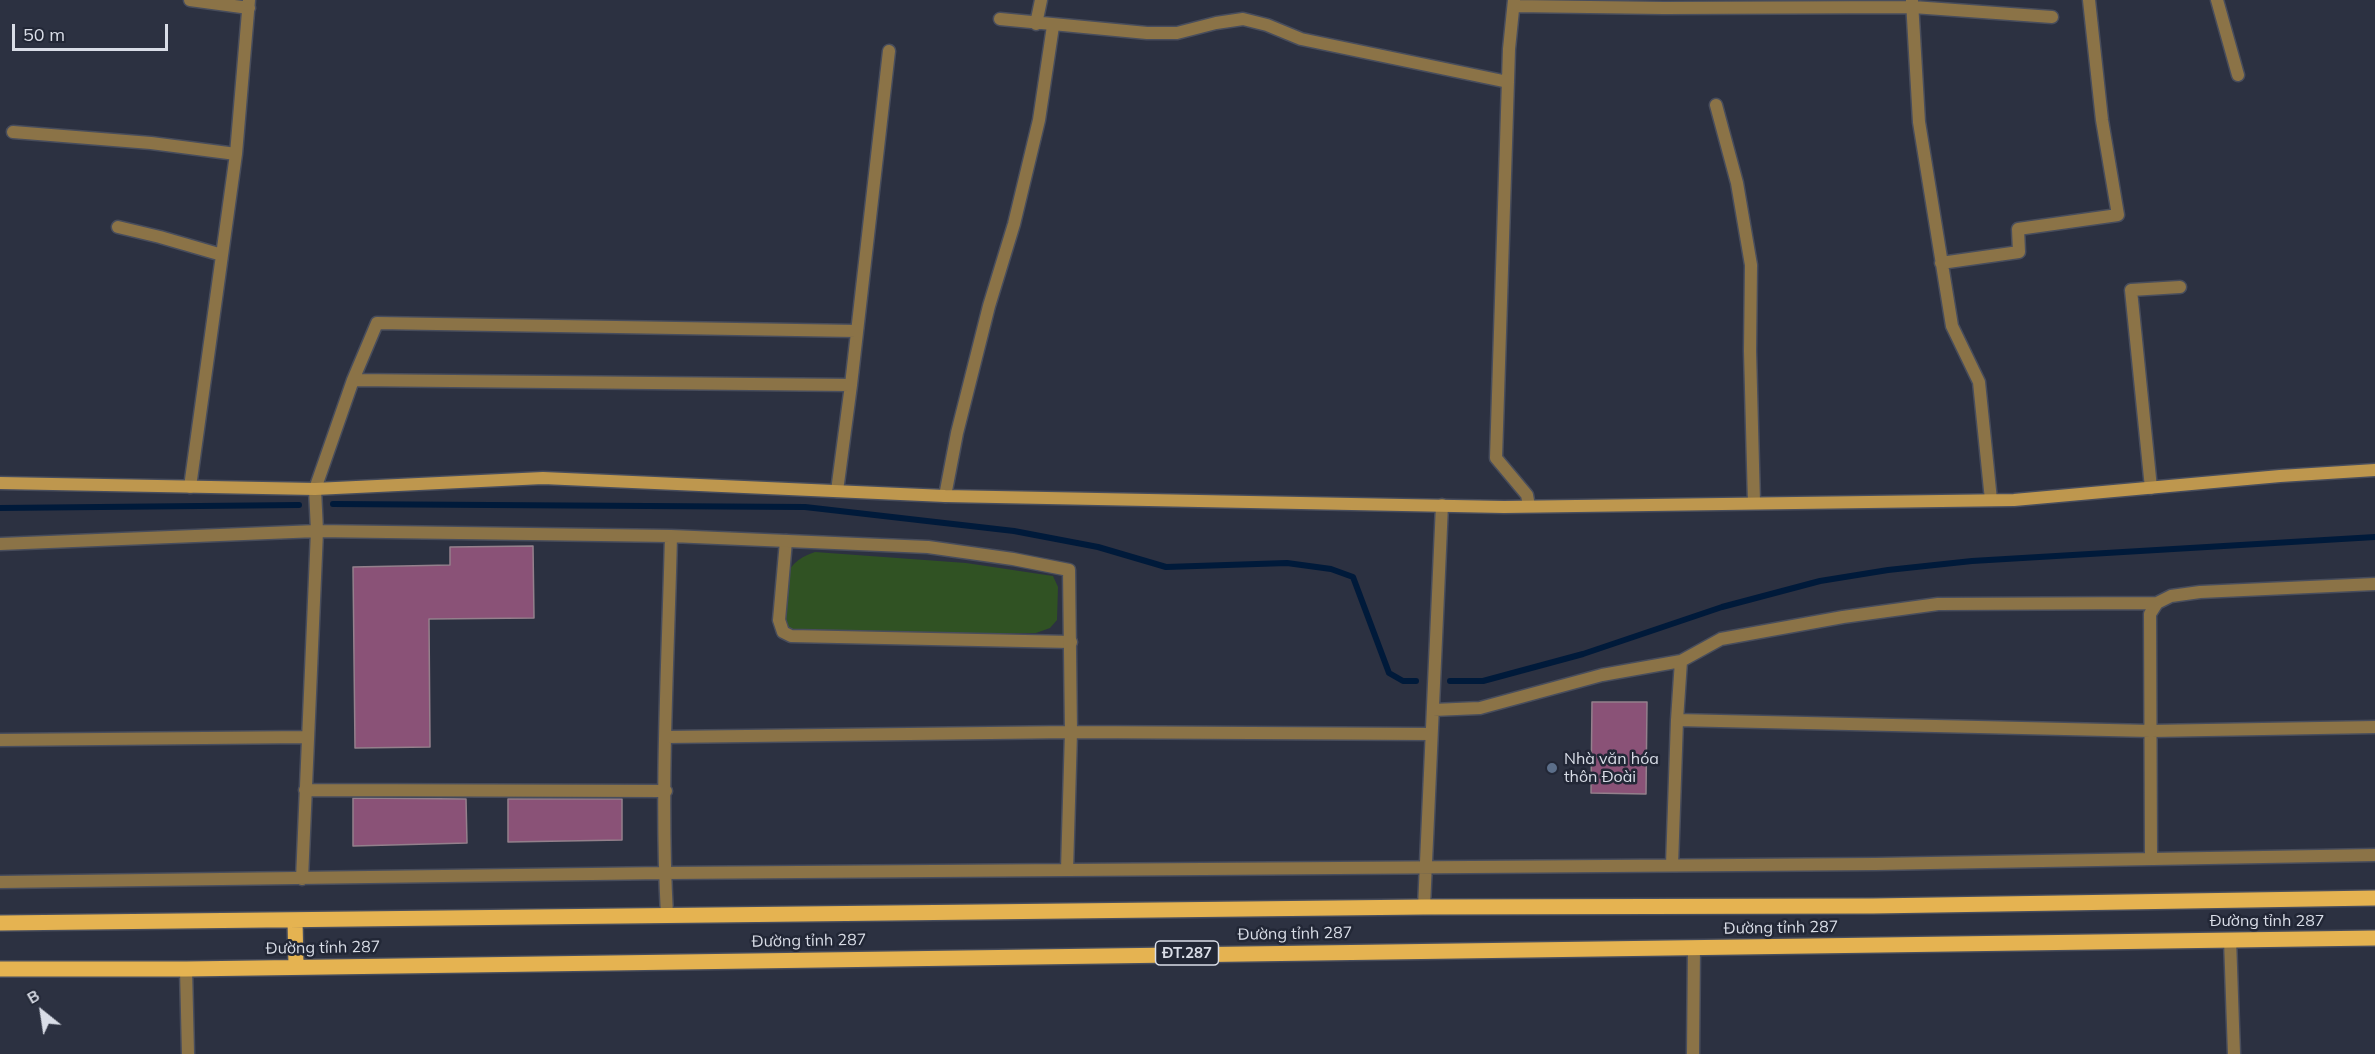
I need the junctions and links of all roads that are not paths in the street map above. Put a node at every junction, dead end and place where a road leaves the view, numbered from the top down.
1 (190, 0) edge
2 (1041, 0) edge
3 (2089, 0) edge
4 (2217, 0) edge
5 (1514, 3) edge
6 (249, 4) edge
7 (1912, 4) edge
8 (2052, 16) dead end
9 (1000, 19) dead end
10 (1036, 24) junction
11 (1053, 26) junction
12 (889, 51) dead end
13 (2238, 75) dead end
14 (1508, 82) junction
15 (1716, 105) dead end
16 (13, 132) dead end
17 (236, 154) junction
18 (118, 227) dead end
19 (222, 255) junction
20 (1941, 264) junction
21 (2180, 287) dead end
22 (856, 331) junction
23 (353, 380) junction
24 (851, 385) junction
25 (2375, 470) edge
26 (0, 483) edge
27 (190, 487) junction
28 (2151, 488) junction
29 (315, 489) junction
30 (837, 491) junction
31 (945, 496) junction
32 (1991, 500) junction
33 (1754, 503) junction
34 (1442, 505) junction
35 (1529, 506) junction
36 (316, 531) junction
37 (671, 536) junction
38 (786, 541) junction
39 (0, 544) edge
40 (2375, 584) edge
41 (2157, 603) junction
42 (1071, 642) junction
43 (1682, 661) junction
44 (1433, 710) junction
45 (1677, 720) junction
46 (2375, 727) edge
47 (2151, 731) junction
48 (1071, 732) junction
49 (1431, 734) junction
50 (307, 737) junction
51 (666, 737) junction
52 (0, 740) edge
53 (305, 790) junction
54 (666, 791) junction
55 (2375, 855) edge
56 (2151, 859) junction
57 (1672, 866) junction
58 (1425, 867) junction
59 (1067, 870) junction
60 (665, 873) junction
61 (302, 879) junction
62 (0, 882) edge
63 (2375, 898) edge
64 (1424, 907) junction
65 (667, 915) junction
66 (296, 921) junction
67 (0, 923) edge
68 (2230, 939) junction
69 (2375, 939) edge
70 (1694, 947) junction
71 (296, 966) junction
72 (0, 969) edge
73 (186, 969) junction
74 (188, 1054) edge
75 (1693, 1054) edge
76 (2234, 1054) edge

1 - 6 street
2 - 10 street
3 - 20 street
4 - 13 street
5 - 7 street
5 - 14 street
6 - 17 street
7 - 8 street
7 - 20 street
9 - 10 street
10 - 11 street
11 - 14 street
11 - 31 street
12 - 22 street
14 - 35 street
15 - 33 street
16 - 17 street
17 - 19 street
18 - 19 street
19 - 27 street
20 - 32 street
21 - 28 street
22 - 23 street
22 - 24 street
23 - 24 street
23 - 29 street
24 - 30 street
25 - 28 street
26 - 27 street
27 - 29 street
28 - 32 street
29 - 30 street
29 - 36 street
30 - 31 street
31 - 34 street
32 - 33 street
33 - 35 street
34 - 35 street
34 - 44 street
36 - 37 street
36 - 39 street
36 - 50 street
37 - 38 street
37 - 51 street
38 - 42 street
38 - 42 street
40 - 41 street
41 - 43 street
41 - 47 street
42 - 48 street
43 - 44 street
43 - 45 street
44 - 49 street
45 - 47 street
45 - 57 street
46 - 47 street
47 - 56 street
48 - 49 street
48 - 51 street
48 - 59 street
49 - 58 street
50 - 52 street
50 - 53 street
51 - 54 street
53 - 54 street
53 - 61 street
54 - 60 street
55 - 56 street
56 - 57 street
57 - 58 street
58 - 59 street
58 - 64 street
59 - 60 street
60 - 61 street
60 - 65 street
61 - 62 street
63 - 64 main road, Đường tỉnh 287
64 - 65 main road, Đường tỉnh 287
65 - 66 main road, Đường tỉnh 287
66 - 67 main road, Đường tỉnh 287
66 - 71 main road
68 - 69 main road, Đường tỉnh 287 / ĐT.287
68 - 70 main road, Đường tỉnh 287 / ĐT.287
68 - 76 street
70 - 71 main road, Đường tỉnh 287 / ĐT.287
70 - 75 street
71 - 73 main road, Đường tỉnh 287 / ĐT.287
72 - 73 main road, Đường tỉnh 287 / ĐT.287
73 - 74 street

